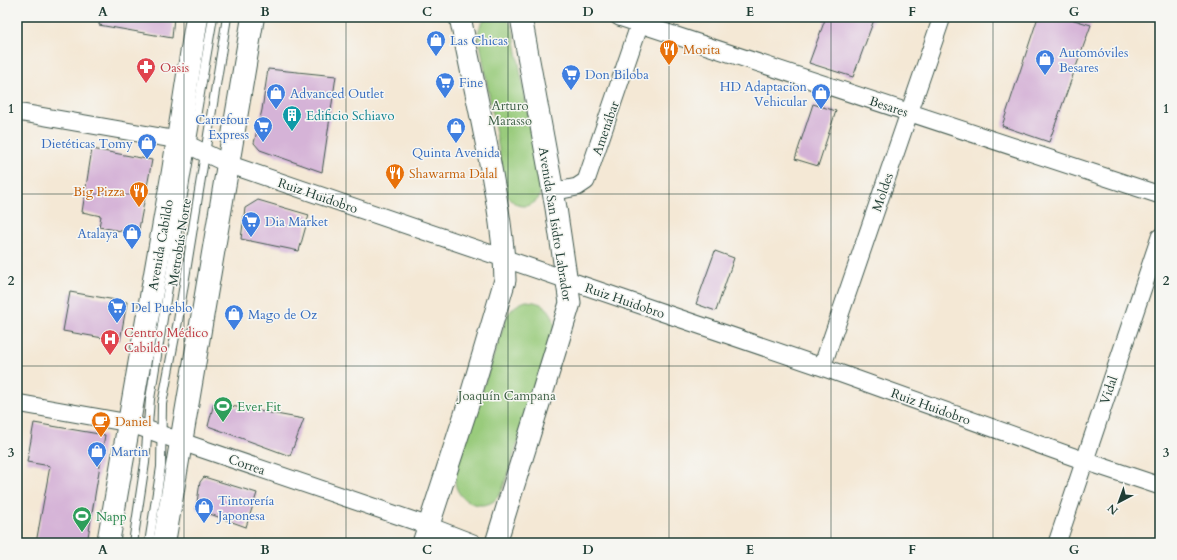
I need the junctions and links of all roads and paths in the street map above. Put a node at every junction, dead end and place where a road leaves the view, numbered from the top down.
1 (197, 17) edge
2 (213, 17) edge
3 (227, 17) edge
4 (253, 17) edge
5 (460, 17) edge
6 (521, 17) edge
7 (619, 17) edge
8 (942, 17) edge
9 (641, 21) edge
10 (17, 112) edge
11 (909, 113) junction
12 (191, 147) junction
13 (228, 164) junction
14 (552, 192) junction
15 (1160, 195) edge
16 (1160, 237) edge
17 (504, 259) junction
18 (566, 279) junction
19 (822, 367) junction
20 (17, 403) edge
21 (155, 432) junction
22 (1085, 461) junction
23 (1160, 486) edge
24 (426, 535) edge
25 (108, 543) edge
26 (134, 543) edge
27 (149, 543) edge
28 (164, 543) edge
29 (473, 543) edge
30 (496, 543) edge
31 (1057, 543) edge

1 - 12 main road, Avenida Cabildo
2 - 12 lane, Metrobús Norte
3 - 12 lane, Metrobús Norte
4 - 13 main road, Avenida Cabildo
5 - 17 street
6 - 14 street, Avenida San Isidro Labrador
7 - 9 street, Besares
8 - 11 street, Moldes
9 - 11 street, Besares
9 - 14 street, Amenábar
10 - 12 street, Ruiz Huidobro
11 - 15 street, Besares
11 - 19 street, Moldes
12 - 13 street, Ruiz Huidobro
12 - 21 main road, Avenida Cabildo
12 - 21 lane, Metrobús Norte
13 - 17 street, Ruiz Huidobro
13 - 21 main road, Avenida Cabildo
14 - 18 street, Avenida San Isidro Labrador
16 - 22 street, Vidal
17 - 18 street, Ruiz Huidobro
17 - 24 street
18 - 19 street, Ruiz Huidobro
18 - 30 street, Avenida San Isidro Labrador
19 - 22 street, Ruiz Huidobro
20 - 21 street, Correa
21 - 24 street, Correa
21 - 25 main road, Avenida Cabildo
21 - 26 lane, Metrobús Norte
21 - 27 lane, Metrobús Norte
21 - 28 main road, Avenida Cabildo
22 - 23 street, Ruiz Huidobro
22 - 31 street, Vidal
24 - 29 street, Correa

